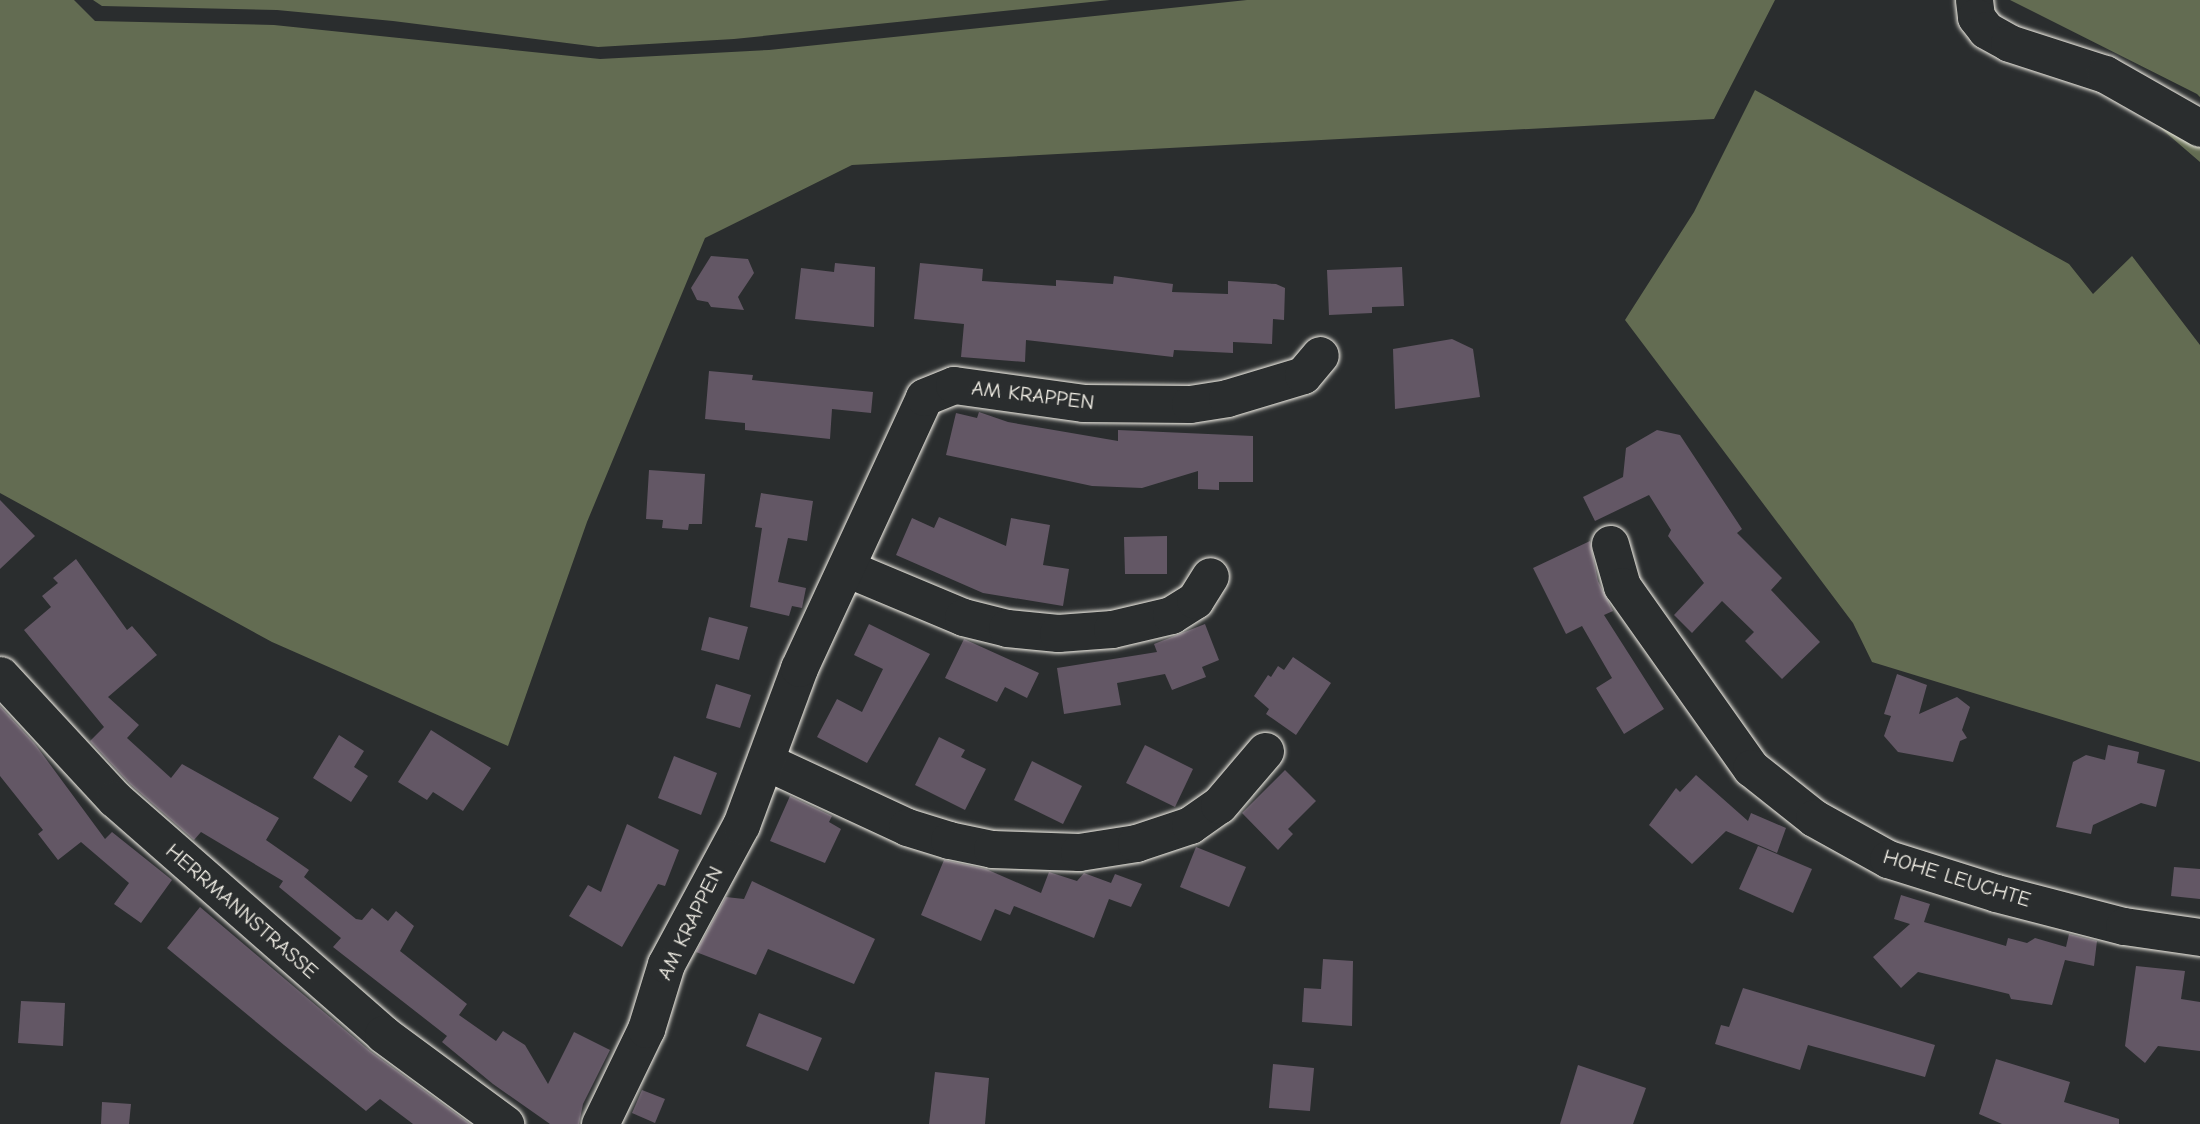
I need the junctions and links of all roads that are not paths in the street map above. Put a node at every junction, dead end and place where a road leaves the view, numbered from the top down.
1 (1974, 0) edge
2 (2200, 128) edge
3 (1320, 355) dead end
4 (1610, 544) dead end
5 (846, 568) junction
6 (1210, 576) dead end
7 (0, 675) edge
8 (1265, 751) dead end
9 (767, 762) junction
10 (2200, 937) edge
11 (505, 1124) edge
12 (600, 1124) edge

1 - 2 street
3 - 5 street, AM KRAPPEN
4 - 10 street, HOHE LEUCHTE
5 - 6 street
5 - 9 street, AM KRAPPEN
7 - 11 street, HERRMANNSTRASSE
8 - 9 street
9 - 12 street, AM KRAPPEN

